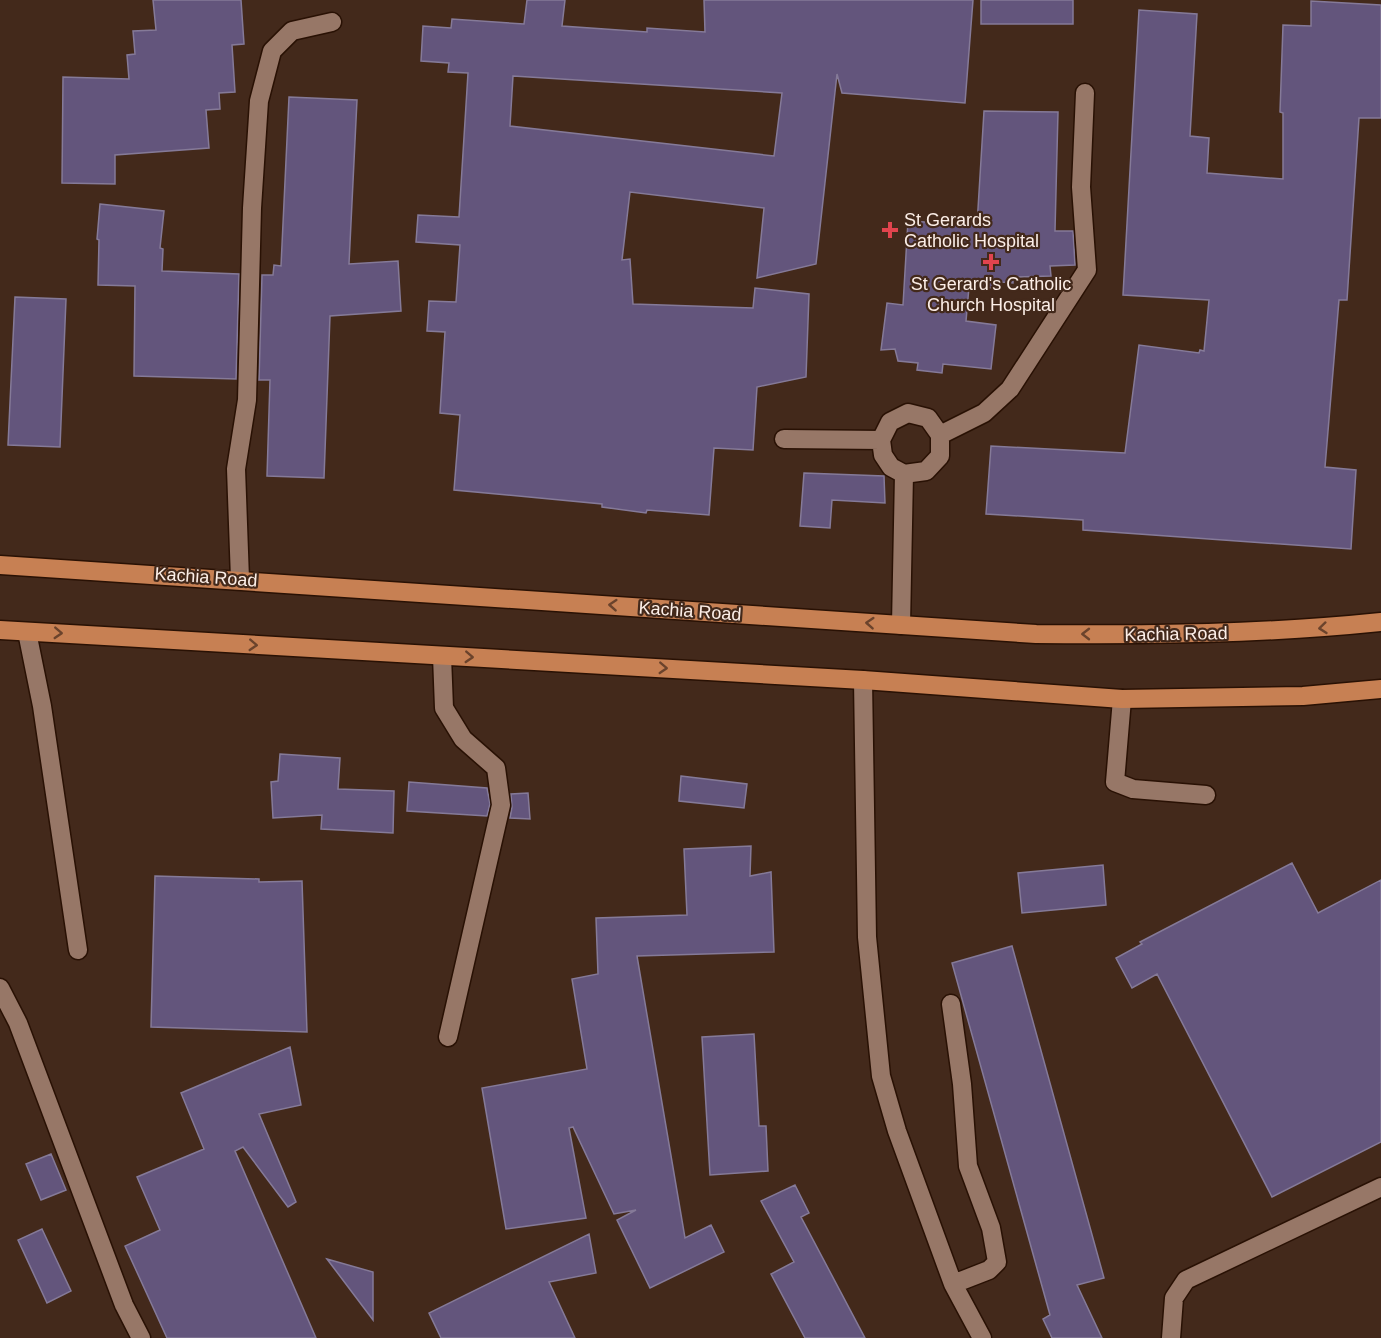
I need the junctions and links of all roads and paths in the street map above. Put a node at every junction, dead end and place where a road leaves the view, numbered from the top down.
1 (332, 22) dead end
2 (1085, 93) dead end
3 (940, 435) junction
4 (784, 439) dead end
5 (881, 440) junction
6 (904, 474) junction
7 (0, 565) edge
8 (240, 579) junction
9 (1381, 622) edge
10 (901, 626) junction
11 (0, 630) edge
12 (27, 632) junction
13 (442, 656) junction
14 (863, 680) junction
15 (1381, 689) edge
16 (1122, 699) junction
17 (1206, 795) dead end
18 (78, 950) dead end
19 (0, 988) edge
20 (951, 1004) dead end
21 (448, 1037) dead end
22 (1381, 1186) edge
23 (953, 1284) junction
24 (141, 1338) edge
25 (982, 1338) edge
26 (1172, 1338) edge

1 - 8 street
2 - 3 street
3 - 5 street
3 - 6 street
4 - 5 street
5 - 6 street
6 - 10 street
7 - 8 main road, Kachia Road
10 -> 8 main road, Kachia Road
9 -> 10 main road, Kachia Road
11 - 12 main road
12 -> 13 main road
12 - 18 street
13 -> 14 main road
13 - 21 street
14 - 16 main road
14 - 23 street
15 - 16 main road
16 - 17 street
19 - 24 street
20 - 23 street
22 - 26 street
23 - 25 street

